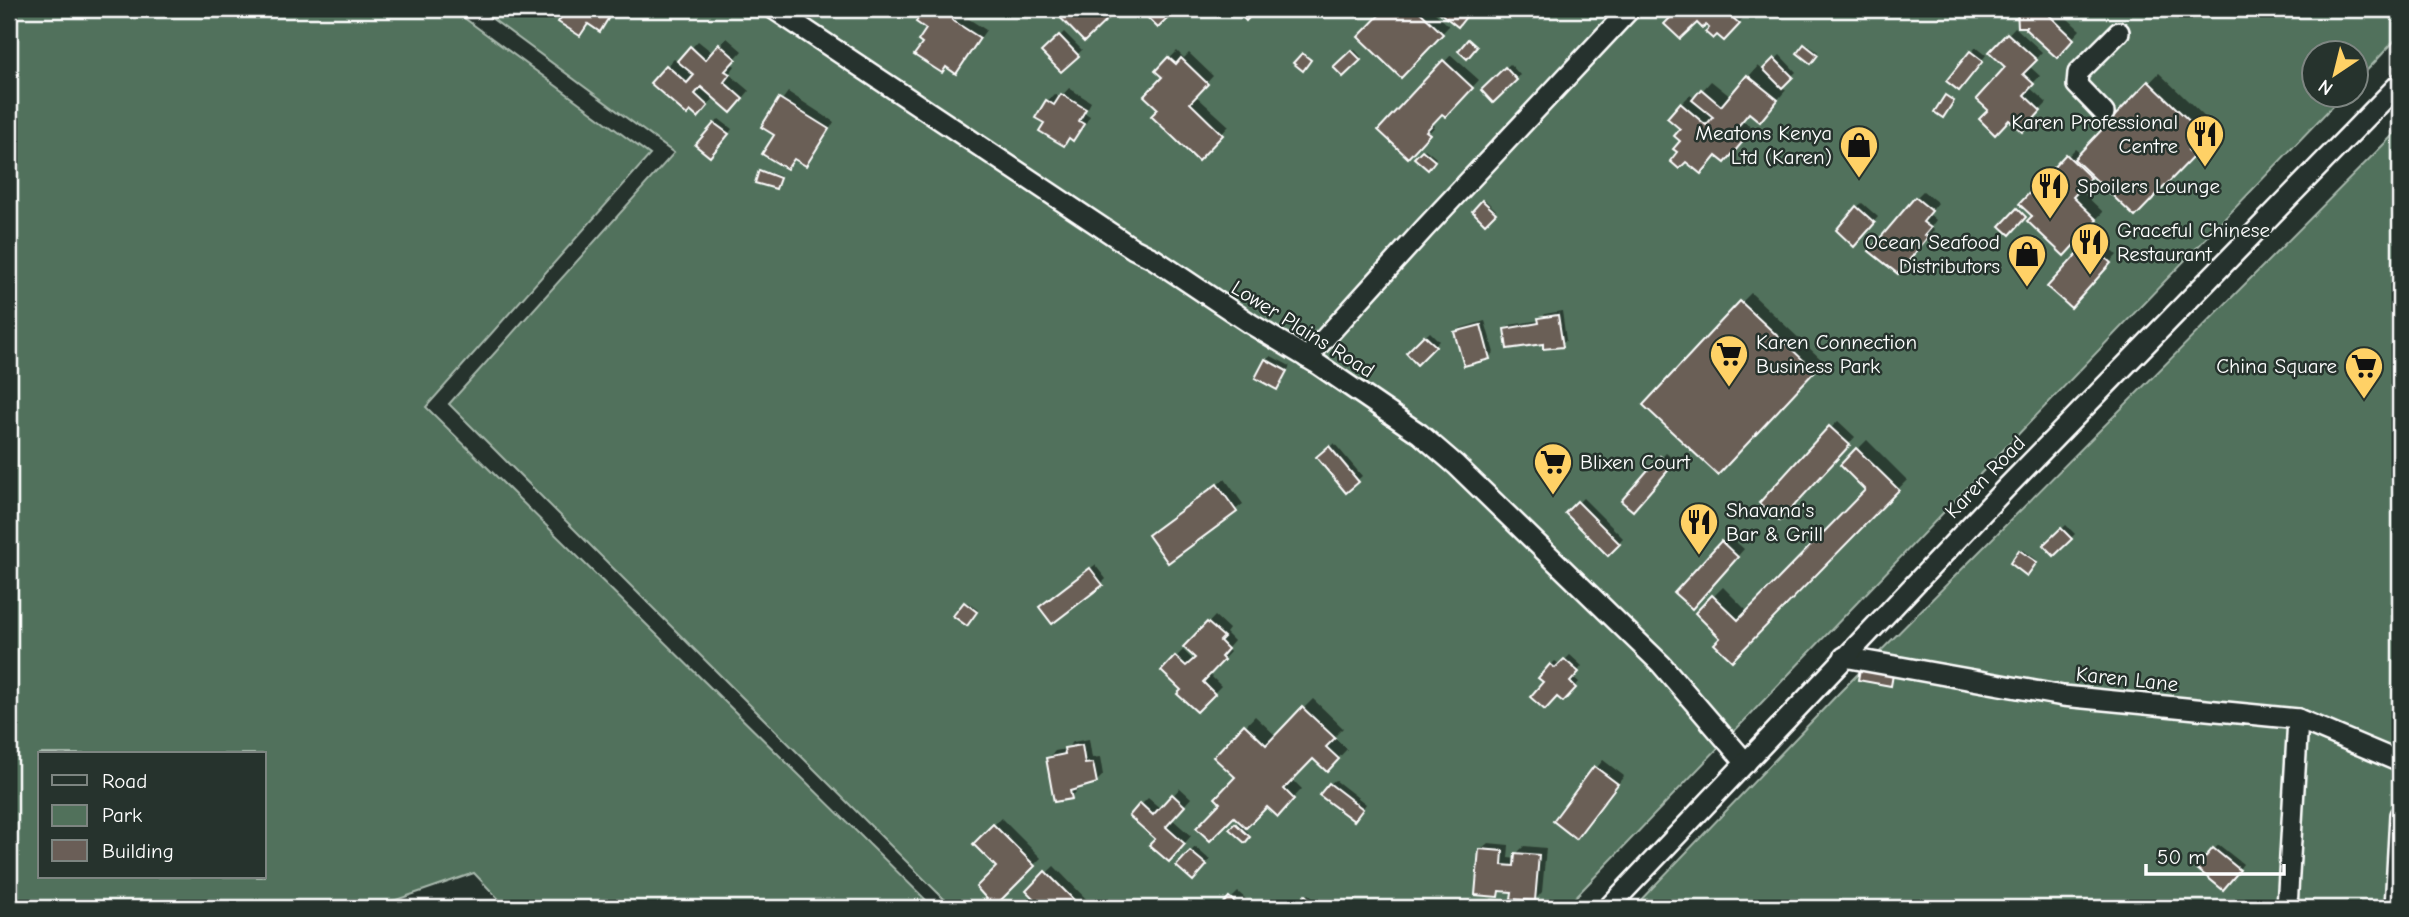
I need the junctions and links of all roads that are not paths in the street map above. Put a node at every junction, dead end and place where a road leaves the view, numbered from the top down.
1 (774, 9) edge
2 (1630, 9) edge
3 (2119, 32) dead end
4 (2400, 83) edge
5 (2104, 113) dead end
6 (1307, 358) junction
7 (1844, 657) junction
8 (2298, 719) junction
9 (2400, 762) edge
10 (1746, 763) junction
11 (2400, 815) edge
12 (1608, 908) edge
13 (2287, 908) edge
14 (2395, 908) edge

1 - 6 street, Lower Plains Road
2 - 6 street
3 - 5 street
4 - 7 street, Karen Road
6 - 10 street, Lower Plains Road
7 - 8 street, Karen Lane
7 - 10 street, Karen Road
8 - 9 street, Karen Lane
8 - 13 street
10 - 12 street, Karen Road
11 - 14 street

